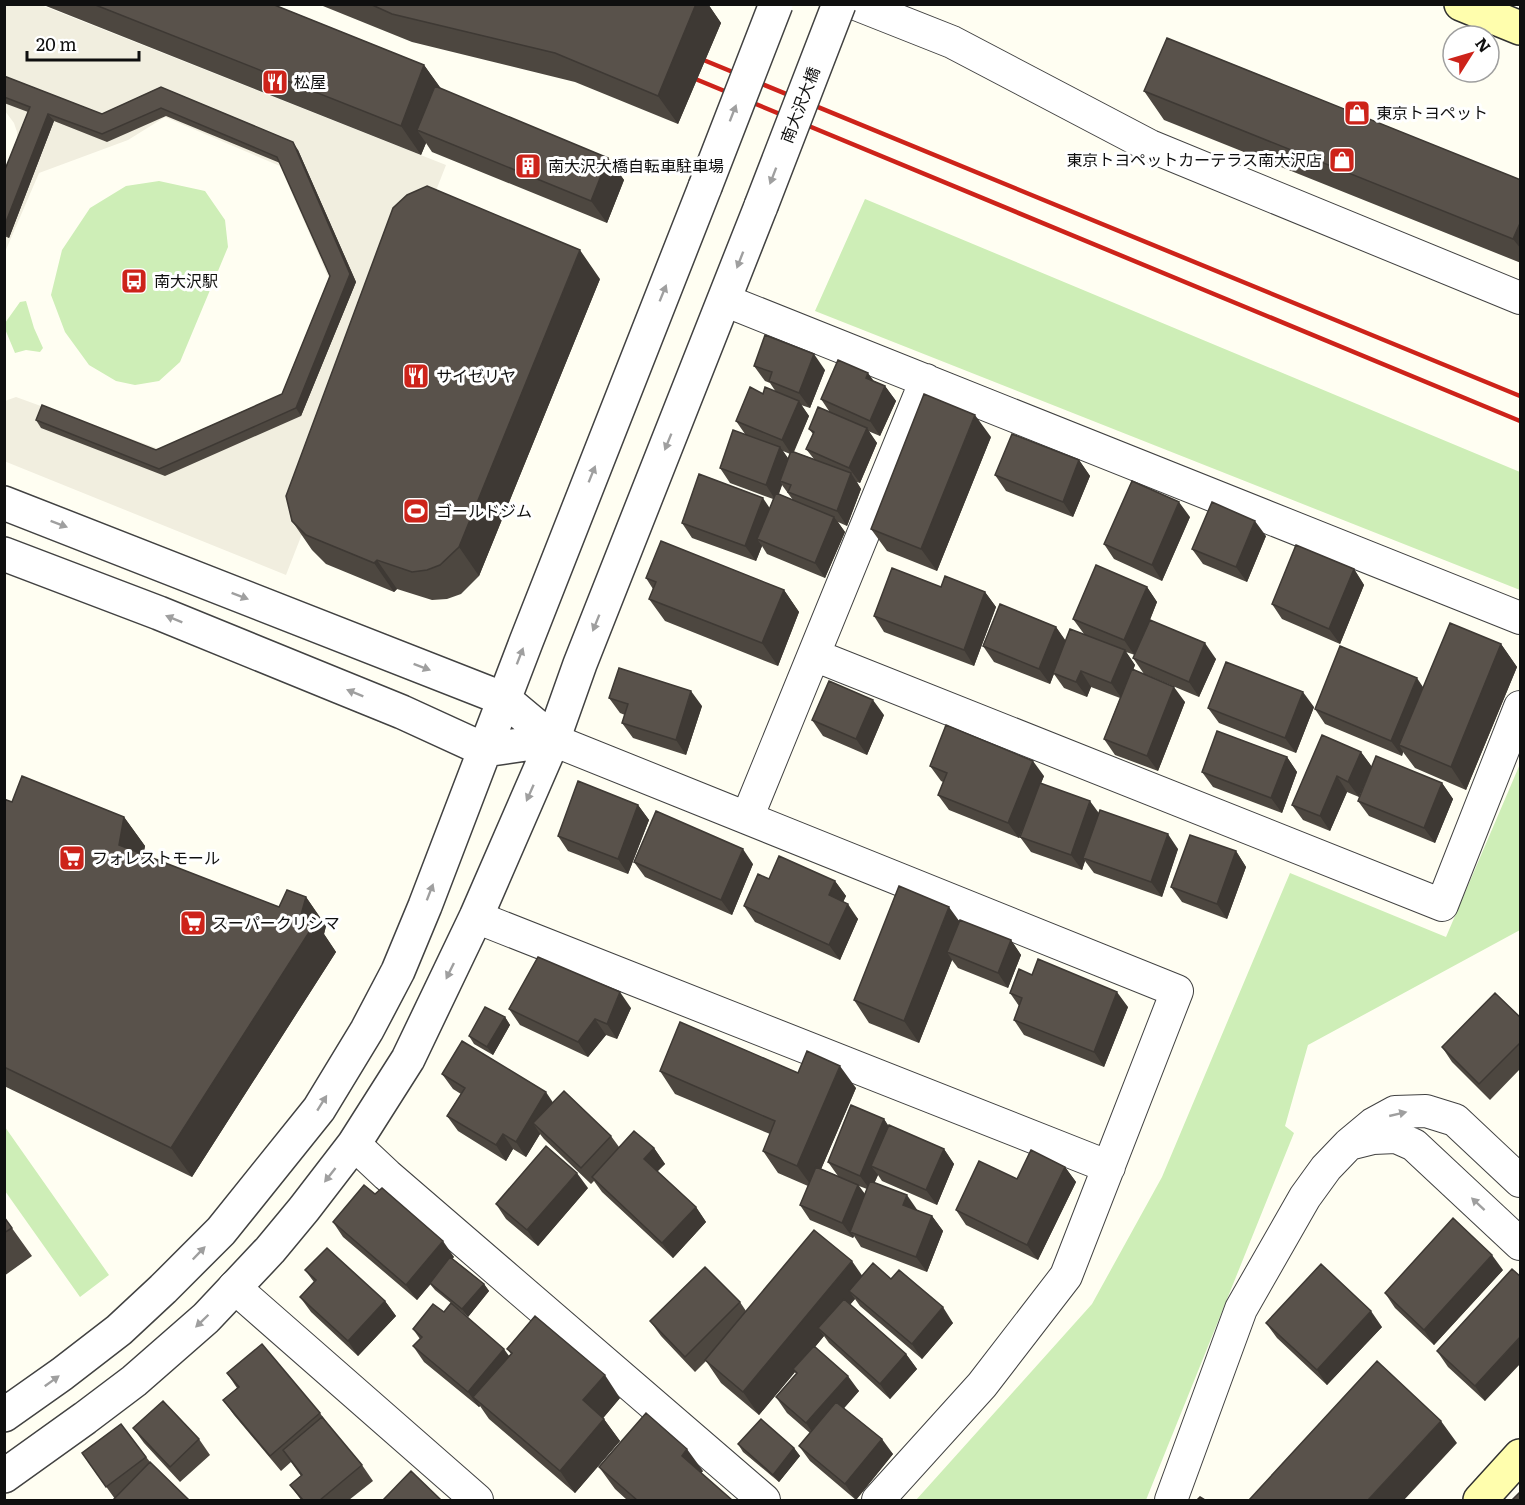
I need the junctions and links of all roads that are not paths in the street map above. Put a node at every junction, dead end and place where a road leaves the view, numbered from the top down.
1 (776, 4) edge
2 (839, 4) edge
3 (856, 4) edge
4 (1461, 4) edge
5 (1521, 28) edge
6 (1521, 298) edge
7 (724, 300) junction
8 (926, 380) junction
9 (4, 503) edge
10 (4, 554) edge
11 (1521, 618) edge
12 (814, 655) junction
13 (504, 699) junction
14 (1521, 707) edge
15 (553, 740) junction
16 (485, 750) junction
17 (747, 818) junction
18 (476, 917) junction
19 (354, 1144) junction
20 (1349, 1144) junction
21 (1109, 1167) junction
22 (1521, 1181) edge
23 (1521, 1244) edge
24 (234, 1287) junction
25 (4, 1415) edge
26 (1521, 1456) edge
27 (4, 1476) edge
28 (477, 1500) edge
29 (764, 1500) edge
30 (878, 1500) edge
31 (1171, 1500) edge
32 (1480, 1500) edge

13 -> 1 street, bridge
2 -> 7 street, 南大沢大橋, bridge
3 - 6 street
4 - 5 main road
7 - 8 street
7 -> 15 street, 南大沢大橋
8 - 11 street
8 - 12 street
9 -> 13 street
16 -> 10 street
12 - 14 street
12 - 17 street
13 - 15 street
13 - 16 street
15 - 16 street
15 - 17 street
15 -> 18 street, 南大沢大橋
25 -> 16 street
17 - 21 street
18 -> 19 street, 南大沢大橋
18 - 21 street
19 -> 24 street, 南大沢大橋
19 - 29 street
20 -> 22 street
23 -> 20 street
20 - 31 street
21 - 30 street
24 -> 27 street, 南大沢大橋
24 - 28 street
26 - 32 main road

